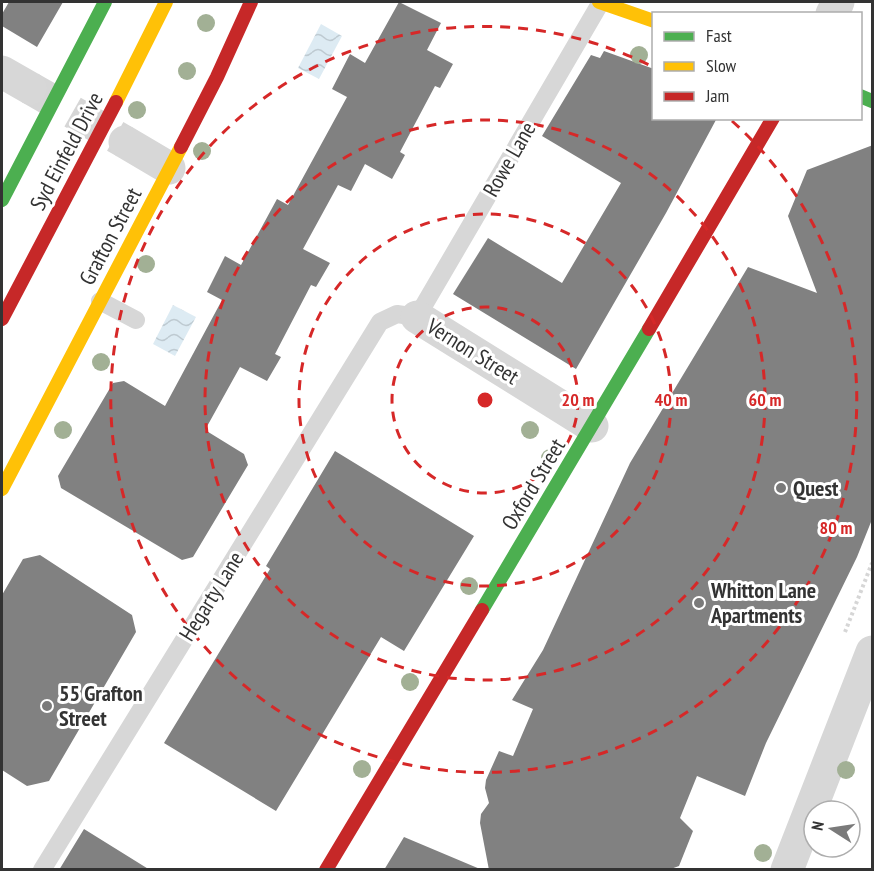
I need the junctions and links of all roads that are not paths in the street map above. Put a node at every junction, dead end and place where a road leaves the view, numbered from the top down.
1 (105, 2) edge
2 (166, 2) edge
3 (251, 2) edge
4 (600, 2) edge
5 (652, 20) edge
6 (772, 120) edge
7 (125, 142) tunnel mouth
8 (169, 168) junction
9 (2, 200) edge
10 (100, 301) junction
11 (417, 317) junction
12 (2, 319) edge
13 (136, 320) dead end
14 (380, 322) joint
15 (592, 426) junction
16 (2, 489) edge
17 (873, 652) edge
18 (42, 870) edge
19 (326, 870) edge
20 (787, 870) edge

1 - 9 street, Syd Einfeld Drive
2 - 12 street, Syd Einfeld Drive
3 - 8 street, Grafton Street
4 - 5 street
4 - 11 lane, Rowe Lane
6 - 15 street, Oxford Street
7 - 8 street
8 - 10 street, Grafton Street
10 - 13 lane
10 - 16 street, Grafton Street
11 - 14 lane, Vernon Street
11 - 15 street, Vernon Street
14 - 18 lane, Hegarty Lane
15 - 19 street, Oxford Street
17 - 20 street

